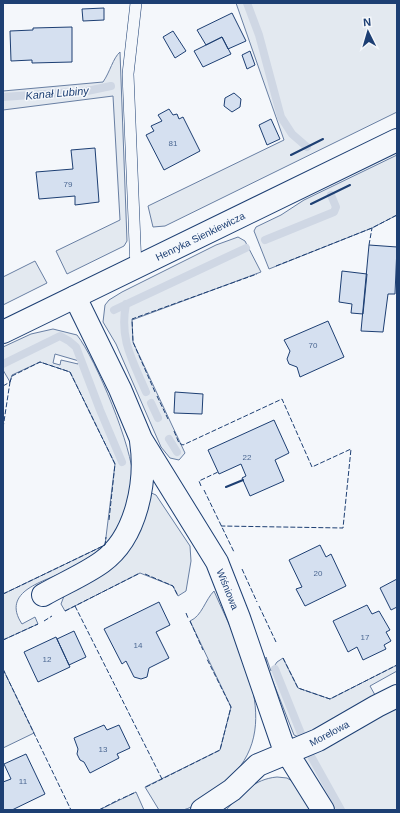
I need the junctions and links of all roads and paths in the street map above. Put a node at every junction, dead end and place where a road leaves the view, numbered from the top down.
1 (136, 3) edge
2 (397, 140) edge
3 (136, 268) junction
4 (75, 297) junction
5 (3, 332) edge
6 (140, 439) junction
7 (43, 595) dead end
8 (397, 696) edge
9 (271, 714) junction
10 (287, 753) junction
11 (258, 765) junction
12 (202, 810) edge
13 (323, 810) edge

1 - 3 lane
2 - 3 street, Henryka Sienkiewicza
3 - 4 street, Henryka Sienkiewicza
4 - 5 street, Henryka Sienkiewicza
4 - 6 street, Wiśniowa
6 - 7 street, Wiśniowa
6 - 9 street, Wiśniowa
8 - 10 street, Morelowa
9 - 10 street, Wiśniowa
9 - 11 street, Morelowa
10 - 11 street, Morelowa
10 - 13 street, Wiśniowa
11 - 12 street, Morelowa

